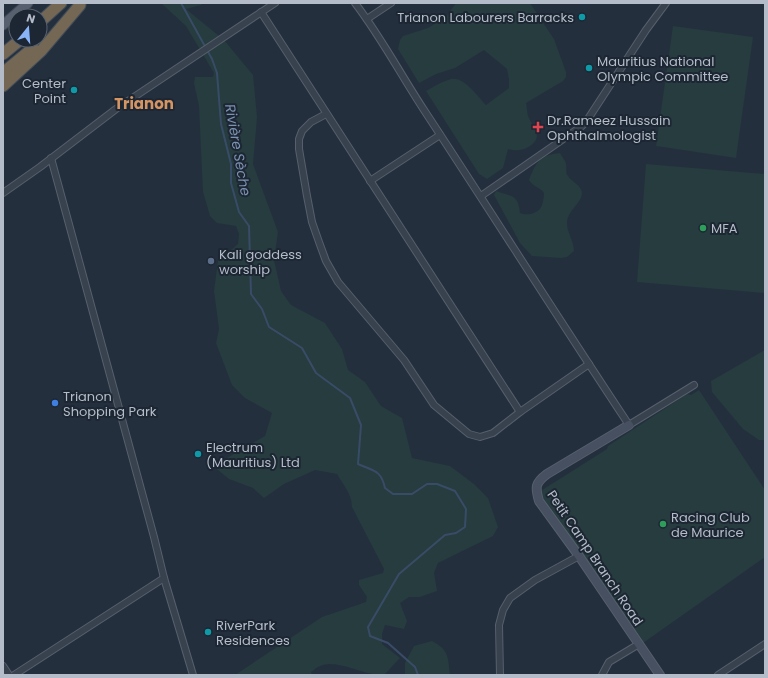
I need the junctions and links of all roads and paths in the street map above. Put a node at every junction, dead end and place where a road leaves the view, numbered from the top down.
1 (28, 3) edge
2 (61, 3) edge
3 (275, 3) edge
4 (355, 3) edge
5 (391, 3) edge
6 (666, 3) edge
7 (81, 4) edge
8 (261, 12) junction
9 (48, 15) edge
10 (367, 19) junction
11 (3, 25) edge
12 (3, 73) edge
13 (3, 86) edge
14 (326, 114) junction
15 (440, 134) junction
16 (51, 158) junction
17 (370, 181) junction
18 (3, 193) edge
19 (481, 196) junction
20 (589, 364) junction
21 (694, 385) dead end
22 (520, 412) junction
23 (629, 425) junction
24 (579, 556) junction
25 (164, 578) junction
26 (638, 644) junction
27 (765, 644) edge
28 (3, 666) edge
29 (9, 675) edge
30 (14, 675) edge
31 (193, 675) edge
32 (500, 675) edge
33 (602, 675) edge
34 (660, 675) edge
35 (718, 675) edge

1 - 11 main road
2 - 9 highway
3 - 8 street
4 - 10 street
5 - 10 street
6 - 19 street
7 - 12 highway
7 - 13 highway
8 - 14 street
8 - 16 street
10 - 15 street
14 - 17 street
14 - 22 street
15 - 17 street
15 - 19 street
16 - 18 street
16 - 25 street
17 - 22 street
19 - 20 street
20 - 22 street
20 - 23 street
21 - 23 street
23 - 24 street, Petit Camp Branch Road
24 - 26 street, Petit Camp Branch Road
24 - 32 street
25 - 30 street
25 - 31 street
26 - 33 street
26 - 34 street, Petit Camp Branch Road
27 - 35 street
28 - 29 street

